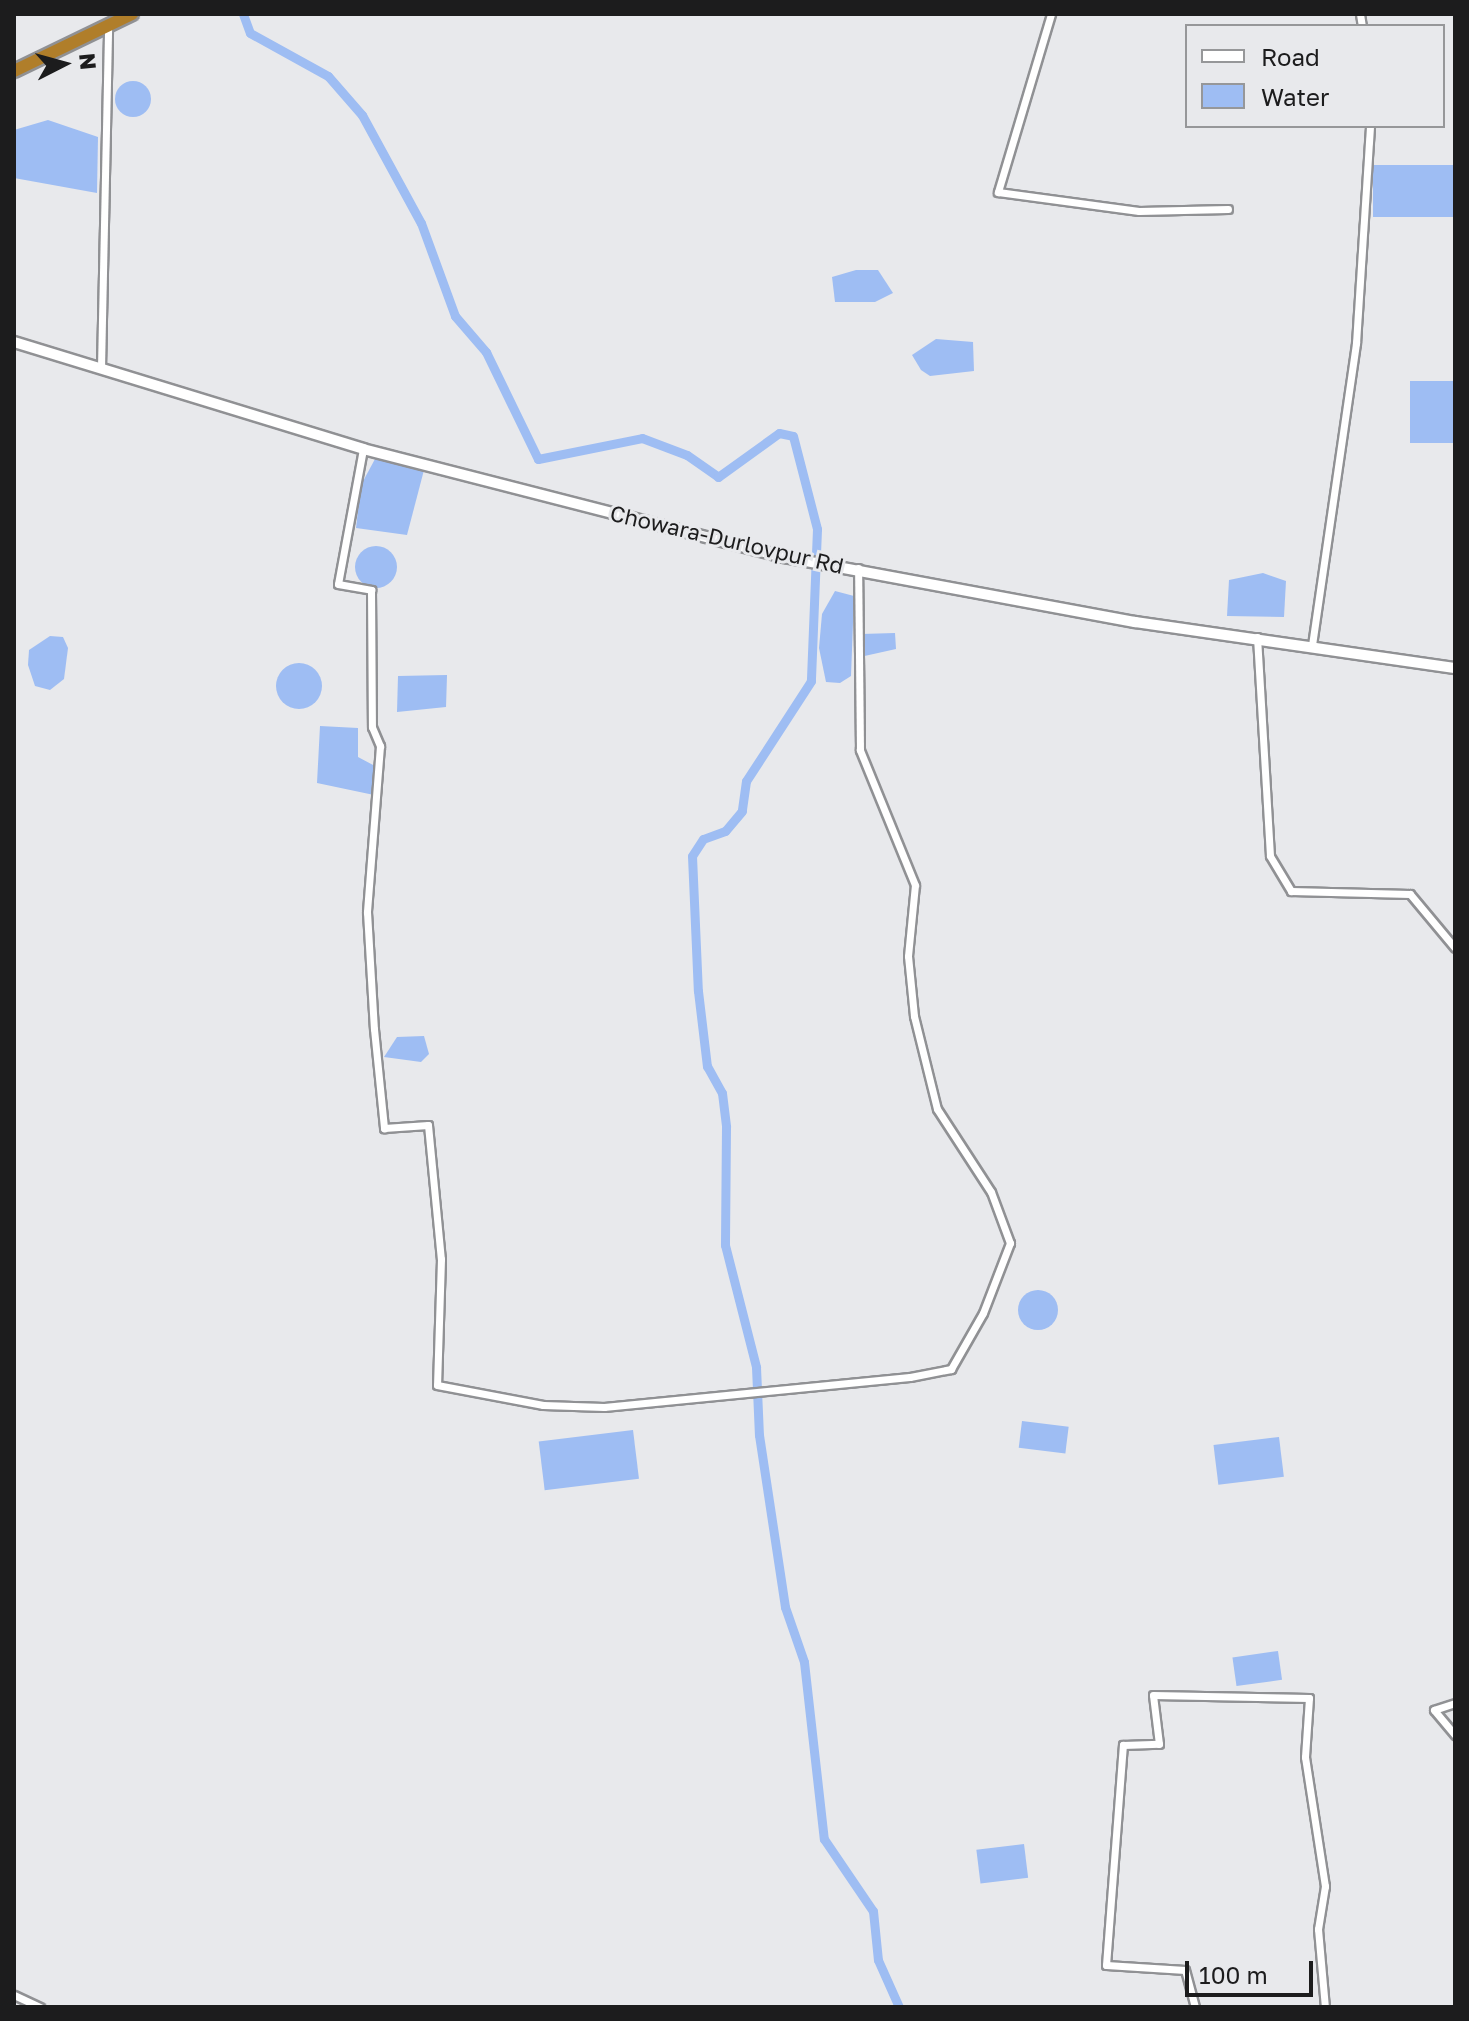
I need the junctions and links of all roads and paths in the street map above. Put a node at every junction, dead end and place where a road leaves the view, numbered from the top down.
1 (132, 14) edge
2 (1051, 14) edge
3 (108, 27) junction
4 (14, 71) edge
5 (1370, 128) edge
6 (1228, 209) dead end
7 (14, 342) edge
8 (101, 368) junction
9 (363, 449) junction
10 (858, 568) junction
11 (1257, 637) junction
12 (1312, 645) junction
13 (1455, 668) edge
14 (1455, 948) edge
15 (1455, 1703) edge
16 (1455, 1735) edge
17 (14, 1995) edge
18 (40, 2007) edge
19 (1195, 2007) edge
20 (1325, 2007) edge

1 - 3 highway
2 - 6 street
3 - 4 highway
3 - 8 street
5 - 12 street
7 - 8 street, Chowara-Durlovpur Rd
8 - 9 street, Chowara-Durlovpur Rd
9 - 10 street, Chowara-Durlovpur Rd
9 - 10 street
10 - 11 street, Chowara-Durlovpur Rd
11 - 12 street, Chowara-Durlovpur Rd
11 - 14 street
12 - 13 street, Chowara-Durlovpur Rd
15 - 16 street
17 - 18 street
19 - 20 street

